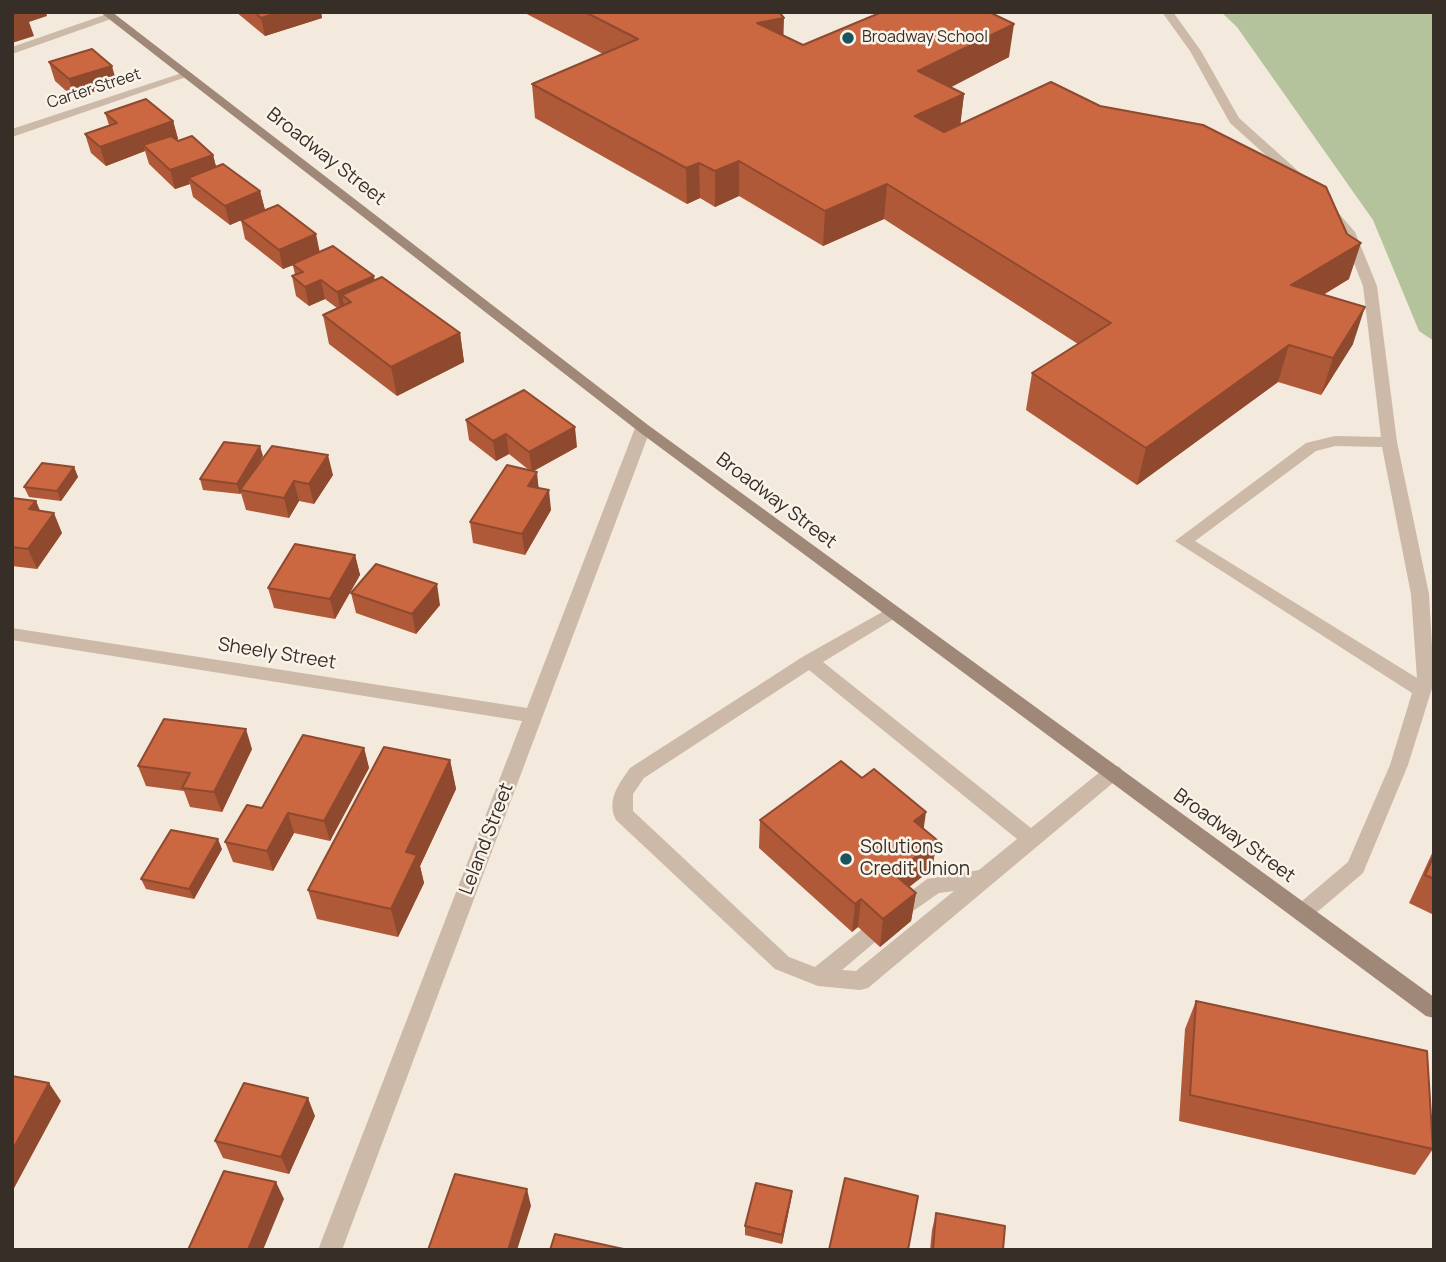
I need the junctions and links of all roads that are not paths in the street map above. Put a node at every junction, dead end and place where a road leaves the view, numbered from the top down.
1 (1167, 12) edge
2 (107, 14) edge
3 (12, 51) edge
4 (186, 75) junction
5 (12, 133) edge
6 (643, 428) junction
7 (1389, 442) junction
8 (891, 613) junction
9 (12, 634) edge
10 (810, 661) junction
11 (1422, 690) junction
12 (535, 716) junction
13 (1113, 772) junction
14 (1031, 839) junction
15 (985, 878) junction
16 (900, 911) edge
17 (1302, 913) junction
18 (868, 936) edge
19 (818, 977) junction
20 (1434, 1009) edge
21 (330, 1250) edge

1 - 7 street
2 - 3 street
2 - 4 street, Broadway Street
4 - 5 street, Carter Street
4 - 6 street, Broadway Street
6 - 8 street, Broadway Street
6 - 12 street, Leland Street
7 - 11 street
7 - 11 street
8 - 10 street
8 - 13 street, Broadway Street
9 - 12 street, Sheely Street
10 - 14 street
10 - 19 street
11 - 17 street
12 - 21 street, Leland Street
13 - 14 street
13 - 17 street, Broadway Street
14 - 15 street
15 - 16 street
15 - 19 street
17 - 20 street, Broadway Street
18 - 19 street

